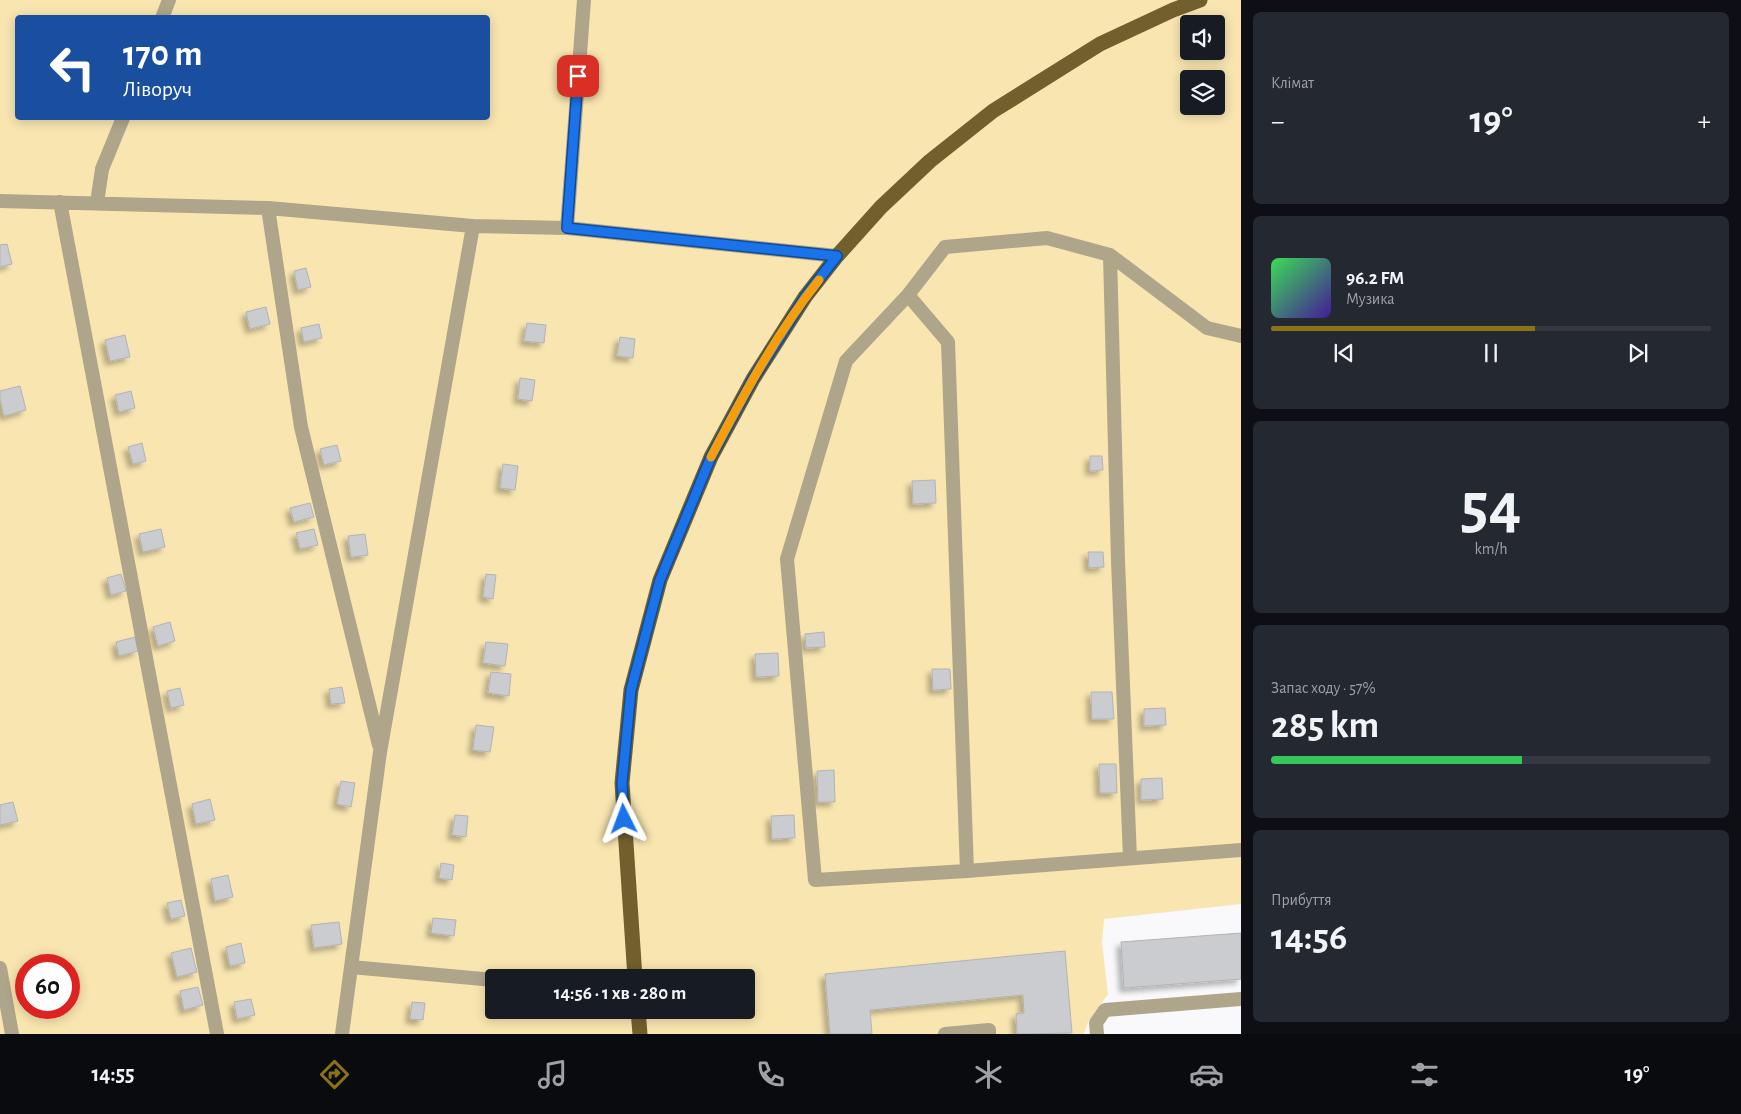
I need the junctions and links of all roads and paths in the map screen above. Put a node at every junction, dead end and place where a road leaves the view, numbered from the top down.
1 (169, 0) edge
2 (584, 0) edge
3 (1200, 0) edge
4 (163, 15) edge
5 (122, 120) edge
6 (0, 201) edge
7 (60, 202) junction
8 (97, 203) junction
9 (268, 208) junction
10 (473, 226) junction
11 (567, 228) junction
12 (1110, 255) junction
13 (837, 256) junction
14 (908, 295) junction
15 (1241, 336) edge
16 (380, 752) junction
17 (1241, 850) edge
18 (1130, 858) junction
19 (967, 871) junction
20 (351, 967) junction
21 (0, 968) edge
22 (634, 969) edge
23 (485, 979) edge
24 (1241, 998) edge
25 (639, 1019) edge
26 (12, 1034) edge
27 (217, 1034) edge
28 (342, 1034) edge
29 (640, 1034) edge
30 (945, 1034) edge
31 (989, 1034) edge
32 (1096, 1034) edge

1 - 4 lane
2 - 11 lane
3 - 13 main road
5 - 8 lane
6 - 7 lane
7 - 8 lane
7 - 27 lane
8 - 9 lane
9 - 10 lane
9 - 16 lane
10 - 11 lane
10 - 16 lane
11 - 13 lane
12 - 14 lane
12 - 15 lane
12 - 18 lane
13 - 22 main road
14 - 19 lane
14 - 19 lane
16 - 20 lane
17 - 18 lane
18 - 19 lane
20 - 23 lane
20 - 28 lane
21 - 26 lane
24 - 32 lane
25 - 29 main road
30 - 31 lane

